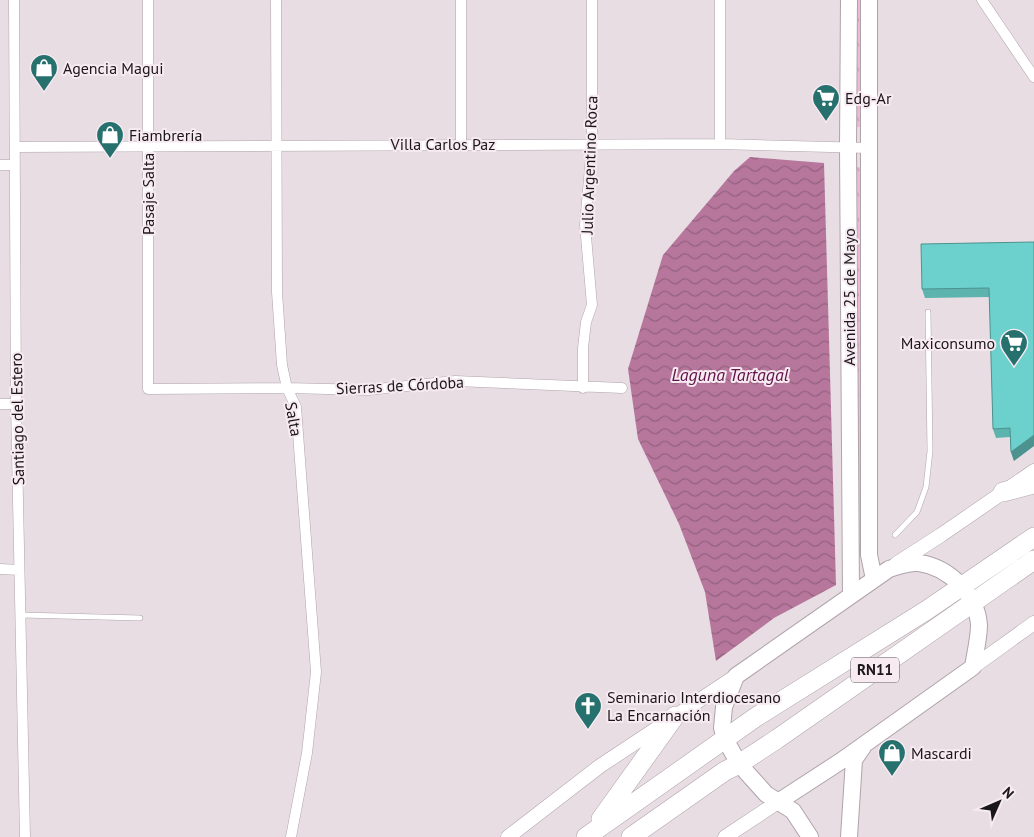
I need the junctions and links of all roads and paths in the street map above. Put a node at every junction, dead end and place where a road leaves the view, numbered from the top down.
1 (14, 0) edge
2 (148, 0) edge
3 (276, 0) edge
4 (462, 0) edge
5 (592, 0) edge
6 (720, 0) edge
7 (849, 0) edge
8 (869, 0) edge
9 (982, 0) edge
10 (1034, 77) edge
11 (461, 144) junction
12 (592, 144) junction
13 (720, 144) junction
14 (277, 145) junction
15 (148, 146) junction
16 (16, 147) junction
17 (848, 148) junction
18 (869, 148) junction
19 (15, 165) junction
20 (0, 166) edge
21 (928, 312) dead end
22 (287, 388) junction
23 (583, 388) junction
24 (622, 388) dead end
25 (148, 389) joint
26 (0, 404) edge
27 (16, 404) junction
28 (1034, 471) edge
29 (1034, 484) edge
30 (1003, 492) junction
31 (895, 536) dead end
32 (1034, 538) edge
33 (1034, 560) edge
34 (0, 569) edge
35 (889, 569) junction
36 (19, 570) junction
37 (874, 579) junction
38 (962, 586) junction
39 (851, 595) junction
40 (973, 602) junction
41 (21, 615) junction
42 (140, 618) dead end
43 (1034, 623) edge
44 (973, 667) junction
45 (736, 676) junction
46 (674, 716) junction
47 (725, 739) junction
48 (865, 744) junction
49 (739, 764) junction
50 (778, 802) junction
51 (25, 837) edge
52 (291, 837) edge
53 (508, 837) edge
54 (586, 837) edge
55 (631, 837) edge
56 (725, 837) edge
57 (810, 837) edge
58 (849, 837) edge

1 - 16 street, Santiago del Estero
2 - 15 street, Pasaje Salta
3 - 14 street, Salta
4 - 11 street
5 - 12 street, Julio Argentino Roca
6 - 13 street
7 - 17 main road, Avenida 25 de Mayo
8 - 18 main road, Avenida 25 de Mayo
9 - 10 street
11 - 12 street, Villa Carlos Paz
11 - 14 street, Villa Carlos Paz
12 - 13 street, Villa Carlos Paz
12 - 23 street, Julio Argentino Roca
13 - 17 street, Villa Carlos Paz
14 - 15 street, Villa Carlos Paz
14 - 22 street, Salta
15 - 16 street, Villa Carlos Paz
15 - 25 street, Pasaje Salta
16 - 19 street, Santiago del Estero
17 - 18 street, Villa Carlos Paz
17 - 39 main road, Avenida 25 de Mayo
18 - 37 main road, Avenida 25 de Mayo
19 - 20 street
19 - 27 street, Santiago del Estero
21 - 31 lane
22 - 23 street, Sierras de Córdoba
22 - 25 street, Sierras de Córdoba
22 - 52 street, Salta
23 - 24 street, Sierras de Córdoba
26 - 27 street
27 - 36 street, Santiago del Estero
28 - 30 street
29 - 30 highway
30 - 35 street
32 - 38 highway, RN11
33 - 40 highway, RN11
34 - 36 street
35 - 37 main road
35 - 38 main road
36 - 41 street, Santiago del Estero
37 - 39 main road
38 - 40 main road
38 - 47 highway, RN11
39 - 45 main road
40 - 44 main road
40 - 49 highway, RN11
41 - 42 lane
41 - 51 street, Santiago del Estero
43 - 44 street
44 - 48 main road
45 - 46 street
45 - 47 main road
46 - 53 street
46 - 54 highway
47 - 49 main road
47 - 54 highway, RN11
48 - 50 main road
48 - 58 main road
49 - 50 main road
49 - 55 highway, RN11
50 - 56 street
50 - 57 main road

